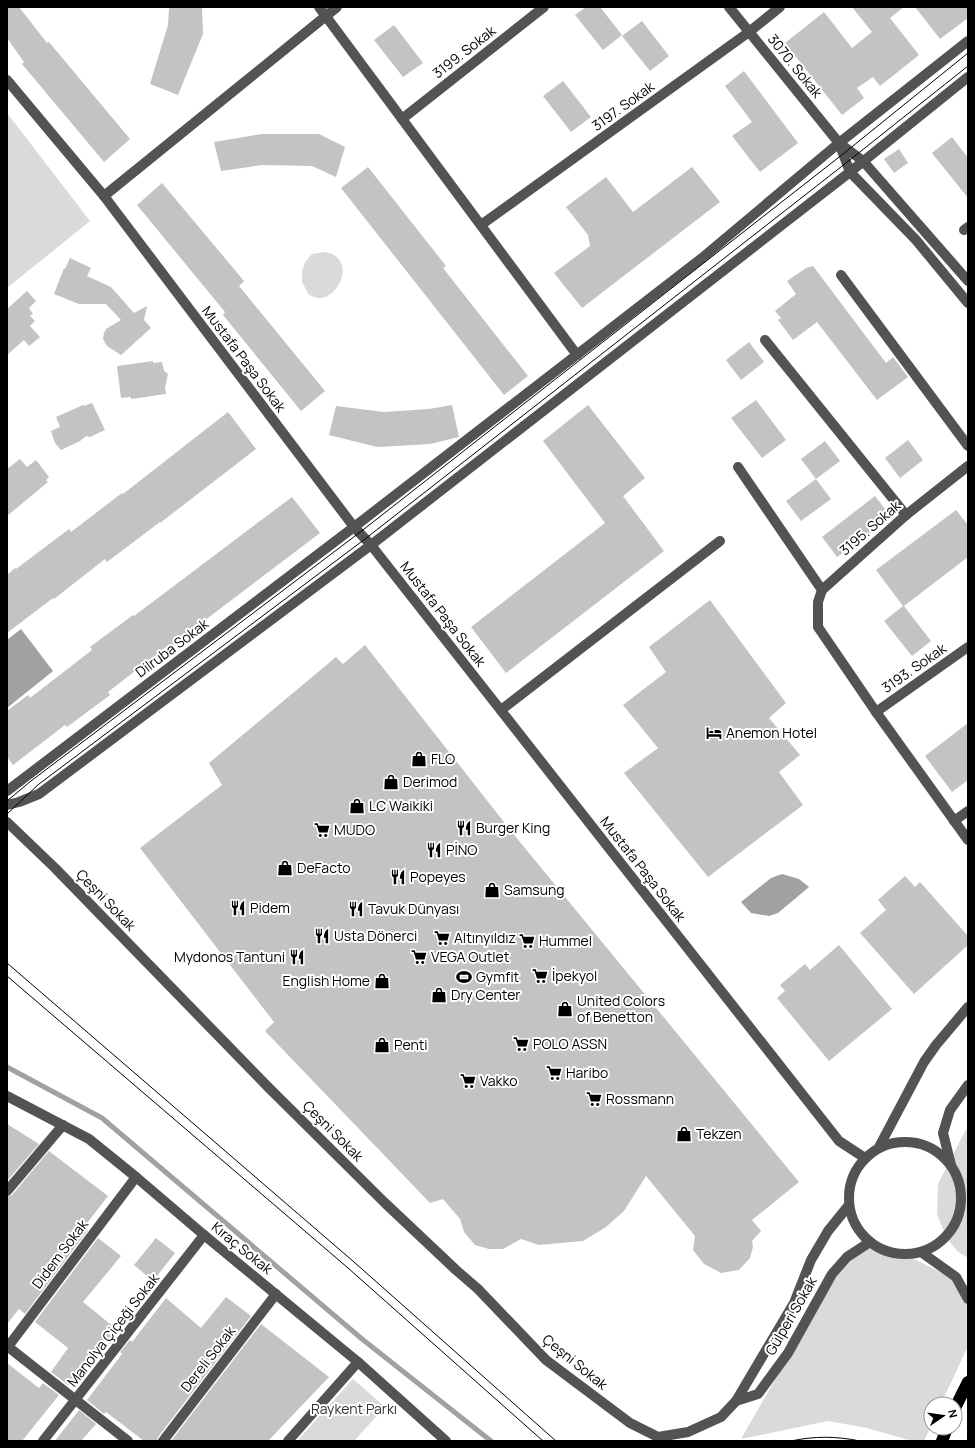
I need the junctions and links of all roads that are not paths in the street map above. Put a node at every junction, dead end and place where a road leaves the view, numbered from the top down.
1 (319, 7) edge
2 (337, 7) edge
3 (544, 7) edge
4 (729, 7) edge
5 (780, 7) edge
6 (326, 16) junction
7 (749, 32) junction
8 (968, 41) edge
9 (968, 77) edge
10 (7, 80) edge
11 (402, 119) junction
12 (839, 143) junction
13 (863, 161) junction
14 (850, 172) junction
15 (104, 196) junction
16 (481, 225) junction
17 (841, 275) dead end
18 (968, 281) edge
19 (968, 302) edge
20 (765, 340) dead end
21 (577, 355) junction
22 (968, 446) edge
23 (738, 466) dead end
24 (968, 466) edge
25 (906, 515) junction
26 (354, 527) junction
27 (720, 541) dead end
28 (371, 545) junction
29 (822, 590) junction
30 (968, 647) edge
31 (501, 710) junction
32 (876, 712) junction
33 (7, 791) edge
34 (7, 805) edge
35 (968, 811) edge
36 (954, 821) junction
37 (7, 822) edge
38 (968, 840) edge
39 (968, 1007) edge
40 (968, 1085) edge
41 (7, 1096) edge
42 (63, 1125) junction
43 (879, 1148) junction
44 (865, 1158) junction
45 (951, 1165) junction
46 (136, 1177) junction
47 (7, 1191) edge
48 (965, 1194) edge
49 (849, 1205) junction
50 (204, 1235) junction
51 (870, 1242) junction
52 (921, 1252) junction
53 (276, 1294) junction
54 (968, 1299) edge
55 (7, 1347) edge
56 (358, 1362) junction
57 (968, 1382) edge
58 (961, 1396) edge
59 (76, 1400) junction
60 (736, 1401) junction
61 (658, 1437) joint
62 (43, 1441) edge
63 (128, 1441) edge
64 (163, 1441) edge
65 (288, 1441) edge
66 (446, 1441) edge

1 - 6 street
2 - 6 street
3 - 11 street, 3199. Sokak
4 - 7 street, 3070. Sokak
5 - 7 street, 3197. Sokak
6 - 11 street
6 - 15 street
7 - 12 street, 3070. Sokak
7 - 16 street, 3197. Sokak
8 - 12 street, Dilruba Sokak
9 - 13 street
10 - 15 street, Mustafa Paşa Sokak
11 - 16 street
12 - 13 street
12 - 14 street
12 - 21 street, Dilruba Sokak
13 - 14 street
13 - 18 street
14 - 19 street
14 - 28 street
15 - 26 street, Mustafa Paşa Sokak
16 - 21 street
17 - 22 street
20 - 25 street
21 - 26 street, Dilruba Sokak
23 - 29 street
24 - 25 street, 3195. Sokak
25 - 29 street, 3195. Sokak
26 - 28 street, Mustafa Paşa Sokak
26 - 33 street, Dilruba Sokak
27 - 31 street
28 - 31 street, Mustafa Paşa Sokak
28 - 34 street
29 - 32 street
30 - 32 street, 3193. Sokak
31 - 44 street, Mustafa Paşa Sokak
32 - 36 street
35 - 36 street
36 - 38 street
37 - 61 street, Çeşni Sokak
39 - 43 street
40 - 45 street
41 - 42 street, Kıraç Sokak
42 - 46 street, Kıraç Sokak
42 - 47 street
43 - 44 street
43 - 45 street
44 - 49 street
45 - 48 street
46 - 50 street, Kıraç Sokak
46 - 55 street, Didem Sokak
48 - 52 street
49 - 51 street
49 - 60 street, Gülperi Sokak
50 - 53 street, Kıraç Sokak
50 - 59 street, Manolya Çiçeği Sokak
51 - 52 street
51 - 60 street, Gülperi Sokak
52 - 54 street
53 - 56 street, Kıraç Sokak
53 - 64 street, Dereli Sokak
55 - 59 street
56 - 65 street
56 - 66 street, Kıraç Sokak
57 - 58 highway
59 - 62 street, Manolya Çiçeği Sokak
59 - 63 street
60 - 61 street, Gülperi Sokak

